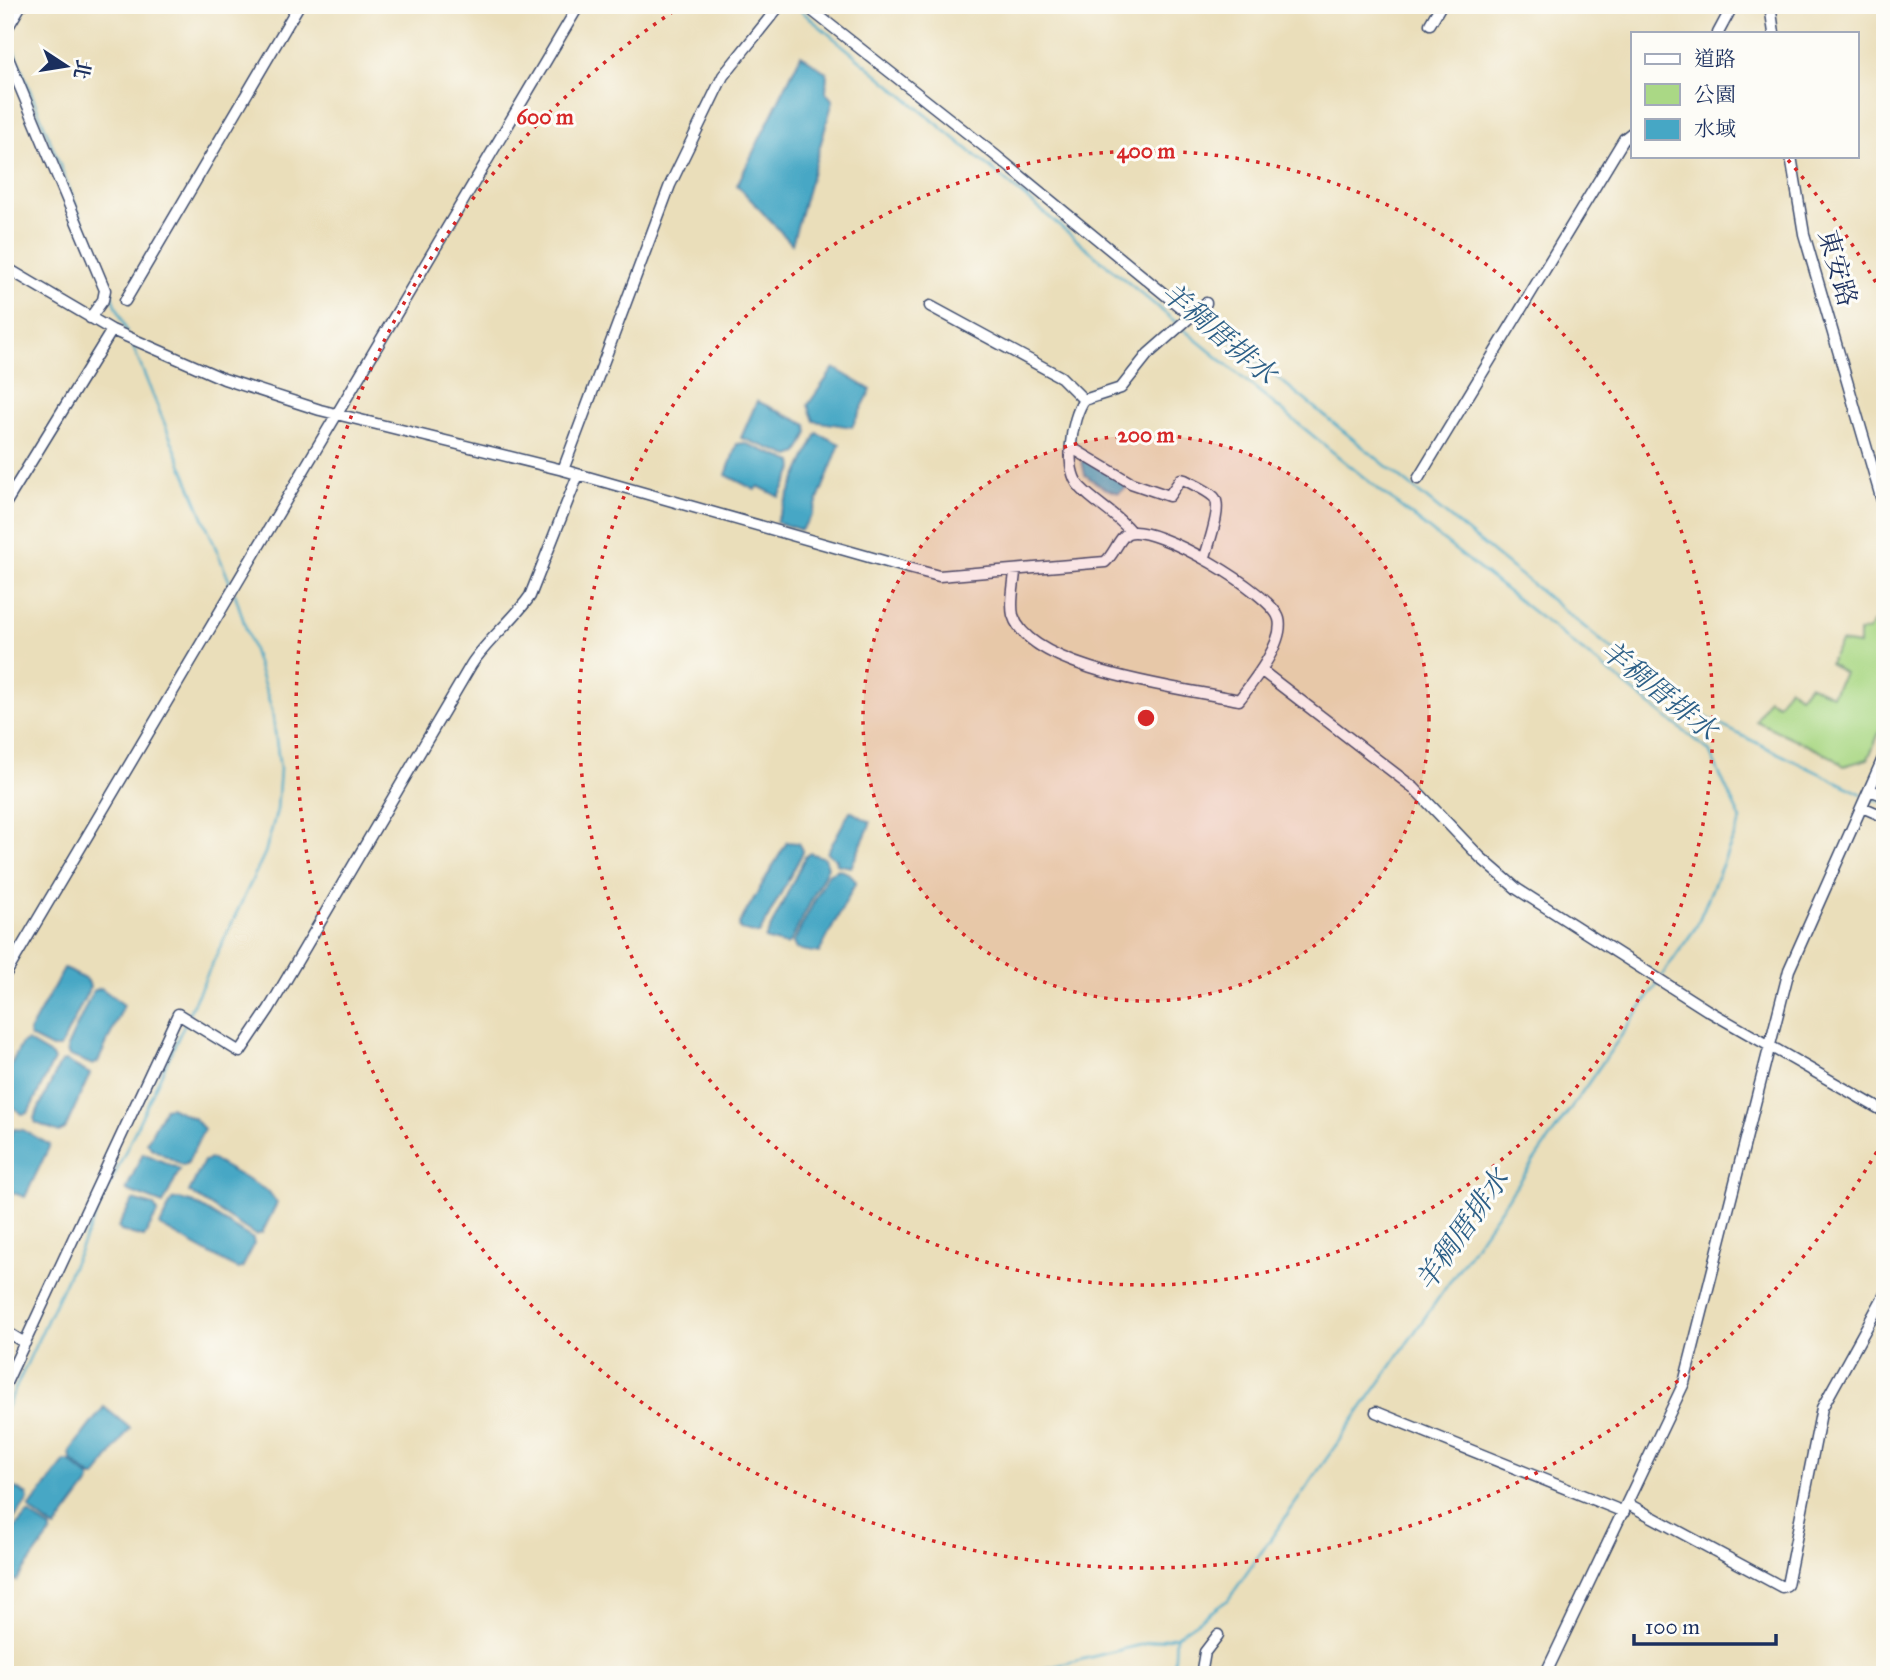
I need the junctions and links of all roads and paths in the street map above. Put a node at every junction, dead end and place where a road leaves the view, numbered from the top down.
1 (21, 5) edge
2 (299, 5) edge
3 (579, 5) edge
4 (805, 5) edge
5 (1441, 5) edge
6 (1733, 5) edge
7 (1770, 5) edge
8 (776, 9) edge
9 (1430, 24) dead end
10 (7, 29) edge
11 (1719, 32) edge
12 (1774, 32) edge
13 (5, 51) edge
14 (1631, 134) edge
15 (1791, 158) edge
16 (5, 267) edge
17 (125, 301) dead end
18 (1206, 303) dead end
19 (930, 306) dead end
20 (1191, 316) junction
21 (90, 318) junction
22 (116, 331) junction
23 (1084, 400) junction
24 (338, 414) junction
25 (1072, 448) junction
26 (562, 470) junction
27 (578, 475) junction
28 (1418, 479) dead end
29 (5, 504) edge
30 (1885, 511) edge
31 (1131, 532) junction
32 (1205, 557) junction
33 (1015, 572) junction
34 (1262, 671) junction
35 (1885, 754) edge
36 (1885, 796) edge
37 (1866, 798) junction
38 (1885, 817) edge
39 (5, 975) edge
40 (1770, 1045) junction
41 (1885, 1112) edge
42 (1885, 1294) edge
43 (5, 1331) edge
44 (25, 1343) junction
45 (5, 1385) edge
46 (1376, 1412) dead end
47 (1626, 1508) junction
48 (1218, 1634) dead end
49 (1200, 1675) edge
50 (1545, 1675) edge

1 - 10 street
2 - 17 street
3 - 24 street
4 - 20 street
5 - 9 street
6 - 11 street
7 - 12 street
8 - 26 street
13 - 21 street
14 - 28 street
15 - 30 street, 東安路
16 - 21 street
18 - 20 street
19 - 23 street
20 - 23 street
21 - 22 street
22 - 24 street
22 - 29 street
23 - 25 street
24 - 26 street
24 - 39 street
25 - 31 street
25 - 32 street
26 - 27 street
27 - 33 street
27 - 44 street
31 - 32 street
31 - 33 street
32 - 34 street
33 - 34 street
34 - 40 street
35 - 37 street
36 - 37 street
37 - 38 street
37 - 40 street
40 - 41 street
40 - 47 street
42 - 47 street
43 - 44 street
44 - 45 street
46 - 47 street
47 - 50 street
48 - 49 street

